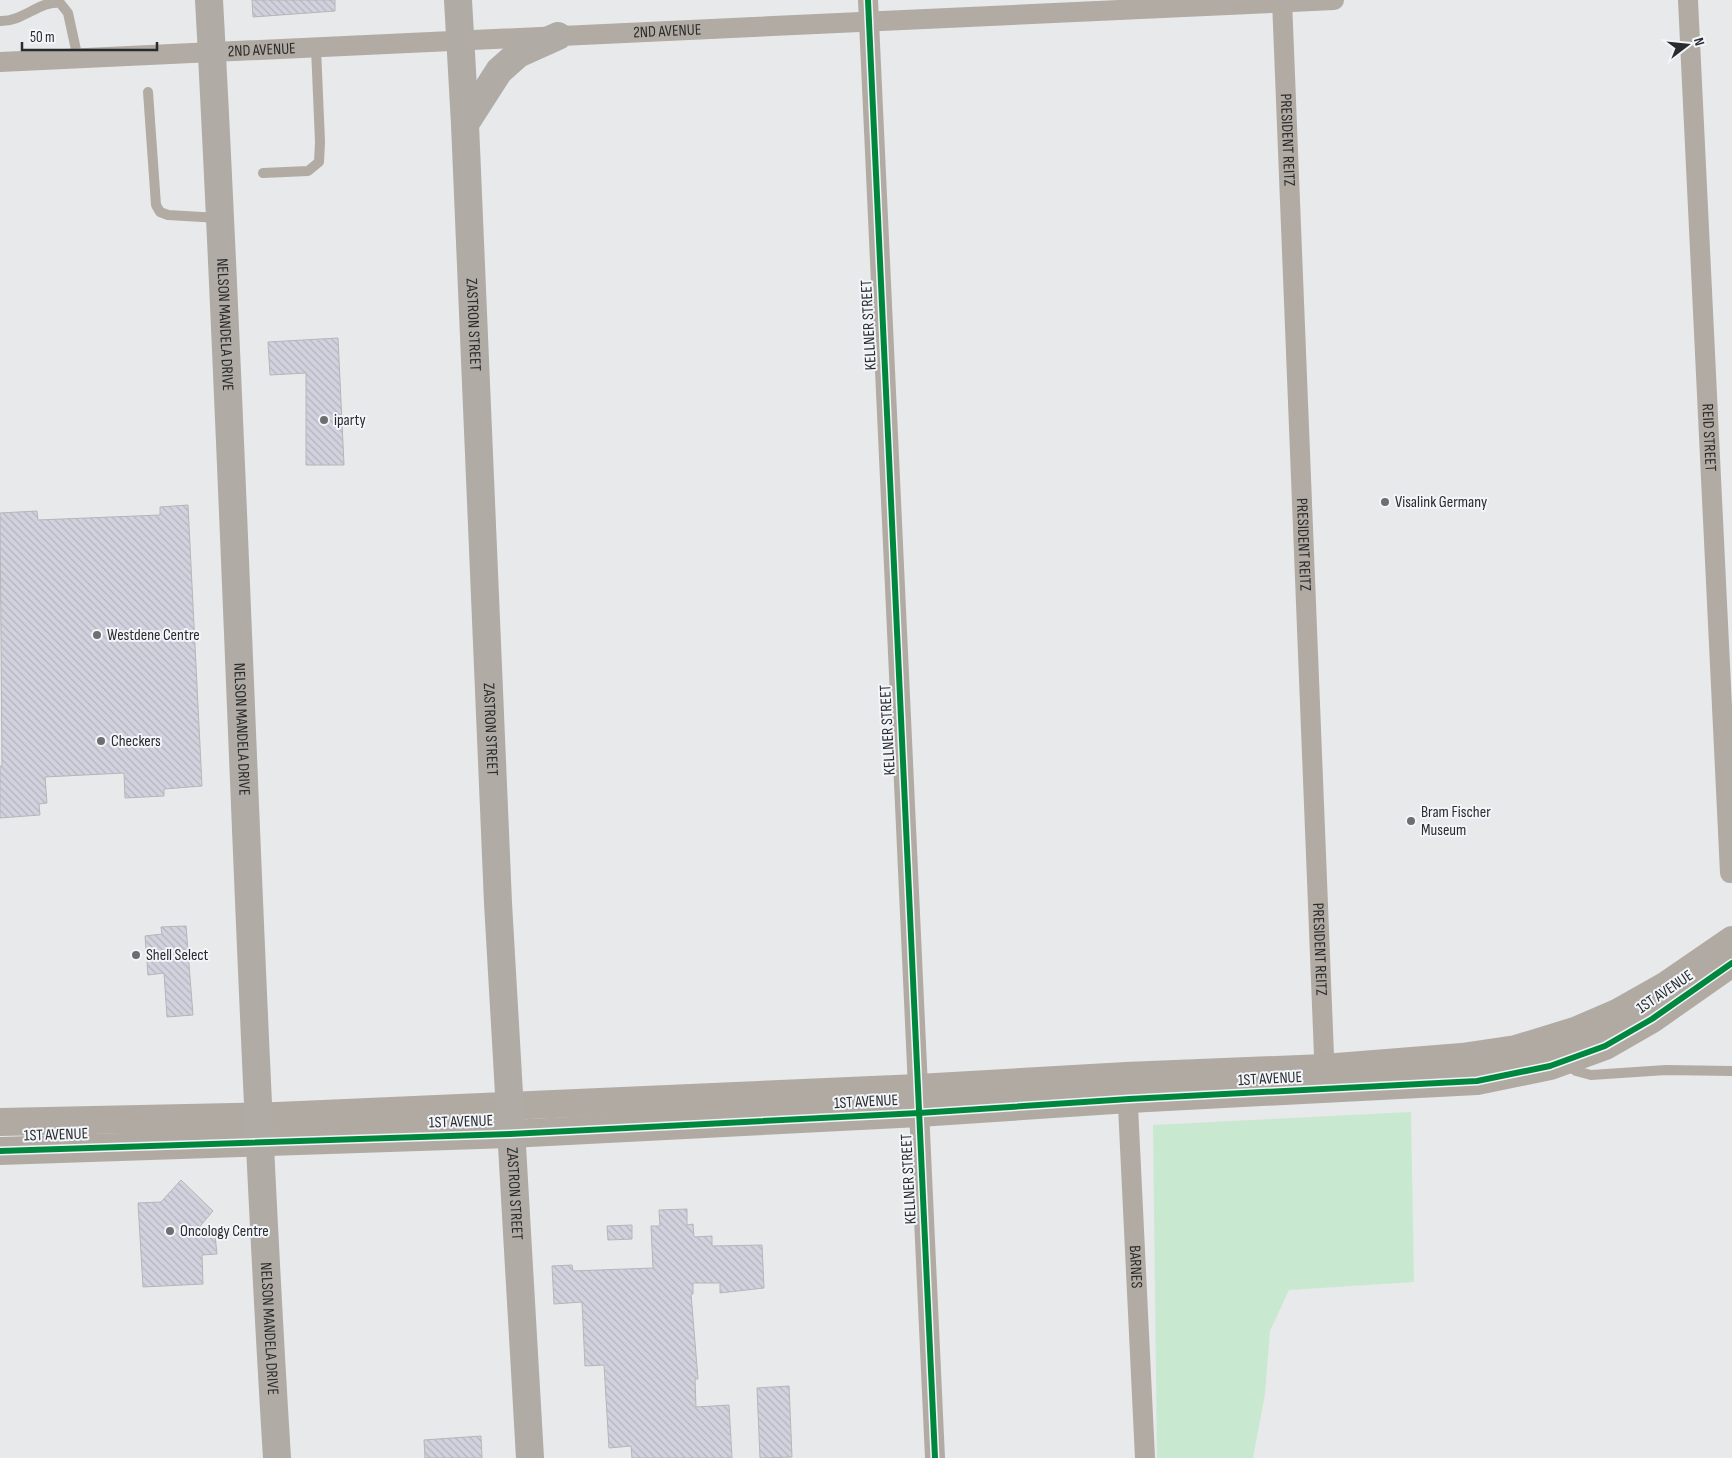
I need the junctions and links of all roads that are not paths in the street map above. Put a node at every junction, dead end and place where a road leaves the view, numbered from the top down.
1 (209, 0) edge
2 (458, 0) edge
3 (868, 0) edge
4 (1334, 0) edge
5 (1688, 0) edge
6 (1282, 1) edge
7 (0, 21) edge
8 (869, 22) junction
9 (558, 36) junction
10 (460, 41) junction
11 (316, 48) junction
12 (211, 53) junction
13 (78, 59) junction
14 (0, 62) edge
15 (148, 92) dead end
16 (465, 124) junction
17 (263, 173) dead end
18 (220, 218) junction
19 (1730, 866) edge
20 (1732, 940) edge
21 (1732, 963) edge
22 (1552, 1056) junction
23 (1732, 1071) edge
24 (1325, 1079) junction
25 (1127, 1088) junction
26 (919, 1101) junction
27 (510, 1105) junction
28 (0, 1122) edge
29 (260, 1130) junction
30 (510, 1134) junction
31 (0, 1151) edge
32 (277, 1458) edge
33 (530, 1458) edge
34 (935, 1458) edge
35 (1145, 1458) edge

1 - 12 highway, NELSON MANDELA DRIVE
2 - 10 highway, ZASTRON STREET
3 - 8 street, KELLNER STREET
4 - 6 street, 2ND AVENUE
5 - 19 street, REID STREET
6 - 8 street, 2ND AVENUE
6 - 24 street, PRESIDENT REITZ
7 - 13 lane
8 - 9 street, 2ND AVENUE
8 - 26 street, KELLNER STREET
9 - 10 street, 2ND AVENUE
9 - 16 highway
10 - 11 street, 2ND AVENUE
10 - 16 highway, ZASTRON STREET
11 - 12 street, 2ND AVENUE
11 - 17 lane
12 - 13 street, 2ND AVENUE
12 - 18 highway, NELSON MANDELA DRIVE
13 - 14 street, 2ND AVENUE
15 - 18 lane
16 - 27 highway, ZASTRON STREET
18 - 29 highway, NELSON MANDELA DRIVE
20 - 22 street, 1ST AVENUE
21 - 22 street, 1ST AVENUE
22 - 23 lane
22 - 24 street, 1ST AVENUE
24 - 25 street, 1ST AVENUE
25 - 26 street, 1ST AVENUE
25 - 35 street, BARNES
26 - 27 street, 1ST AVENUE
26 - 30 street, 1ST AVENUE
26 - 34 street, KELLNER STREET
27 - 29 street, 1ST AVENUE
27 - 30 highway, ZASTRON STREET
28 - 29 street, 1ST AVENUE
29 - 30 street, 1ST AVENUE
29 - 31 street, 1ST AVENUE
29 - 32 highway, NELSON MANDELA DRIVE
30 - 33 highway, ZASTRON STREET

